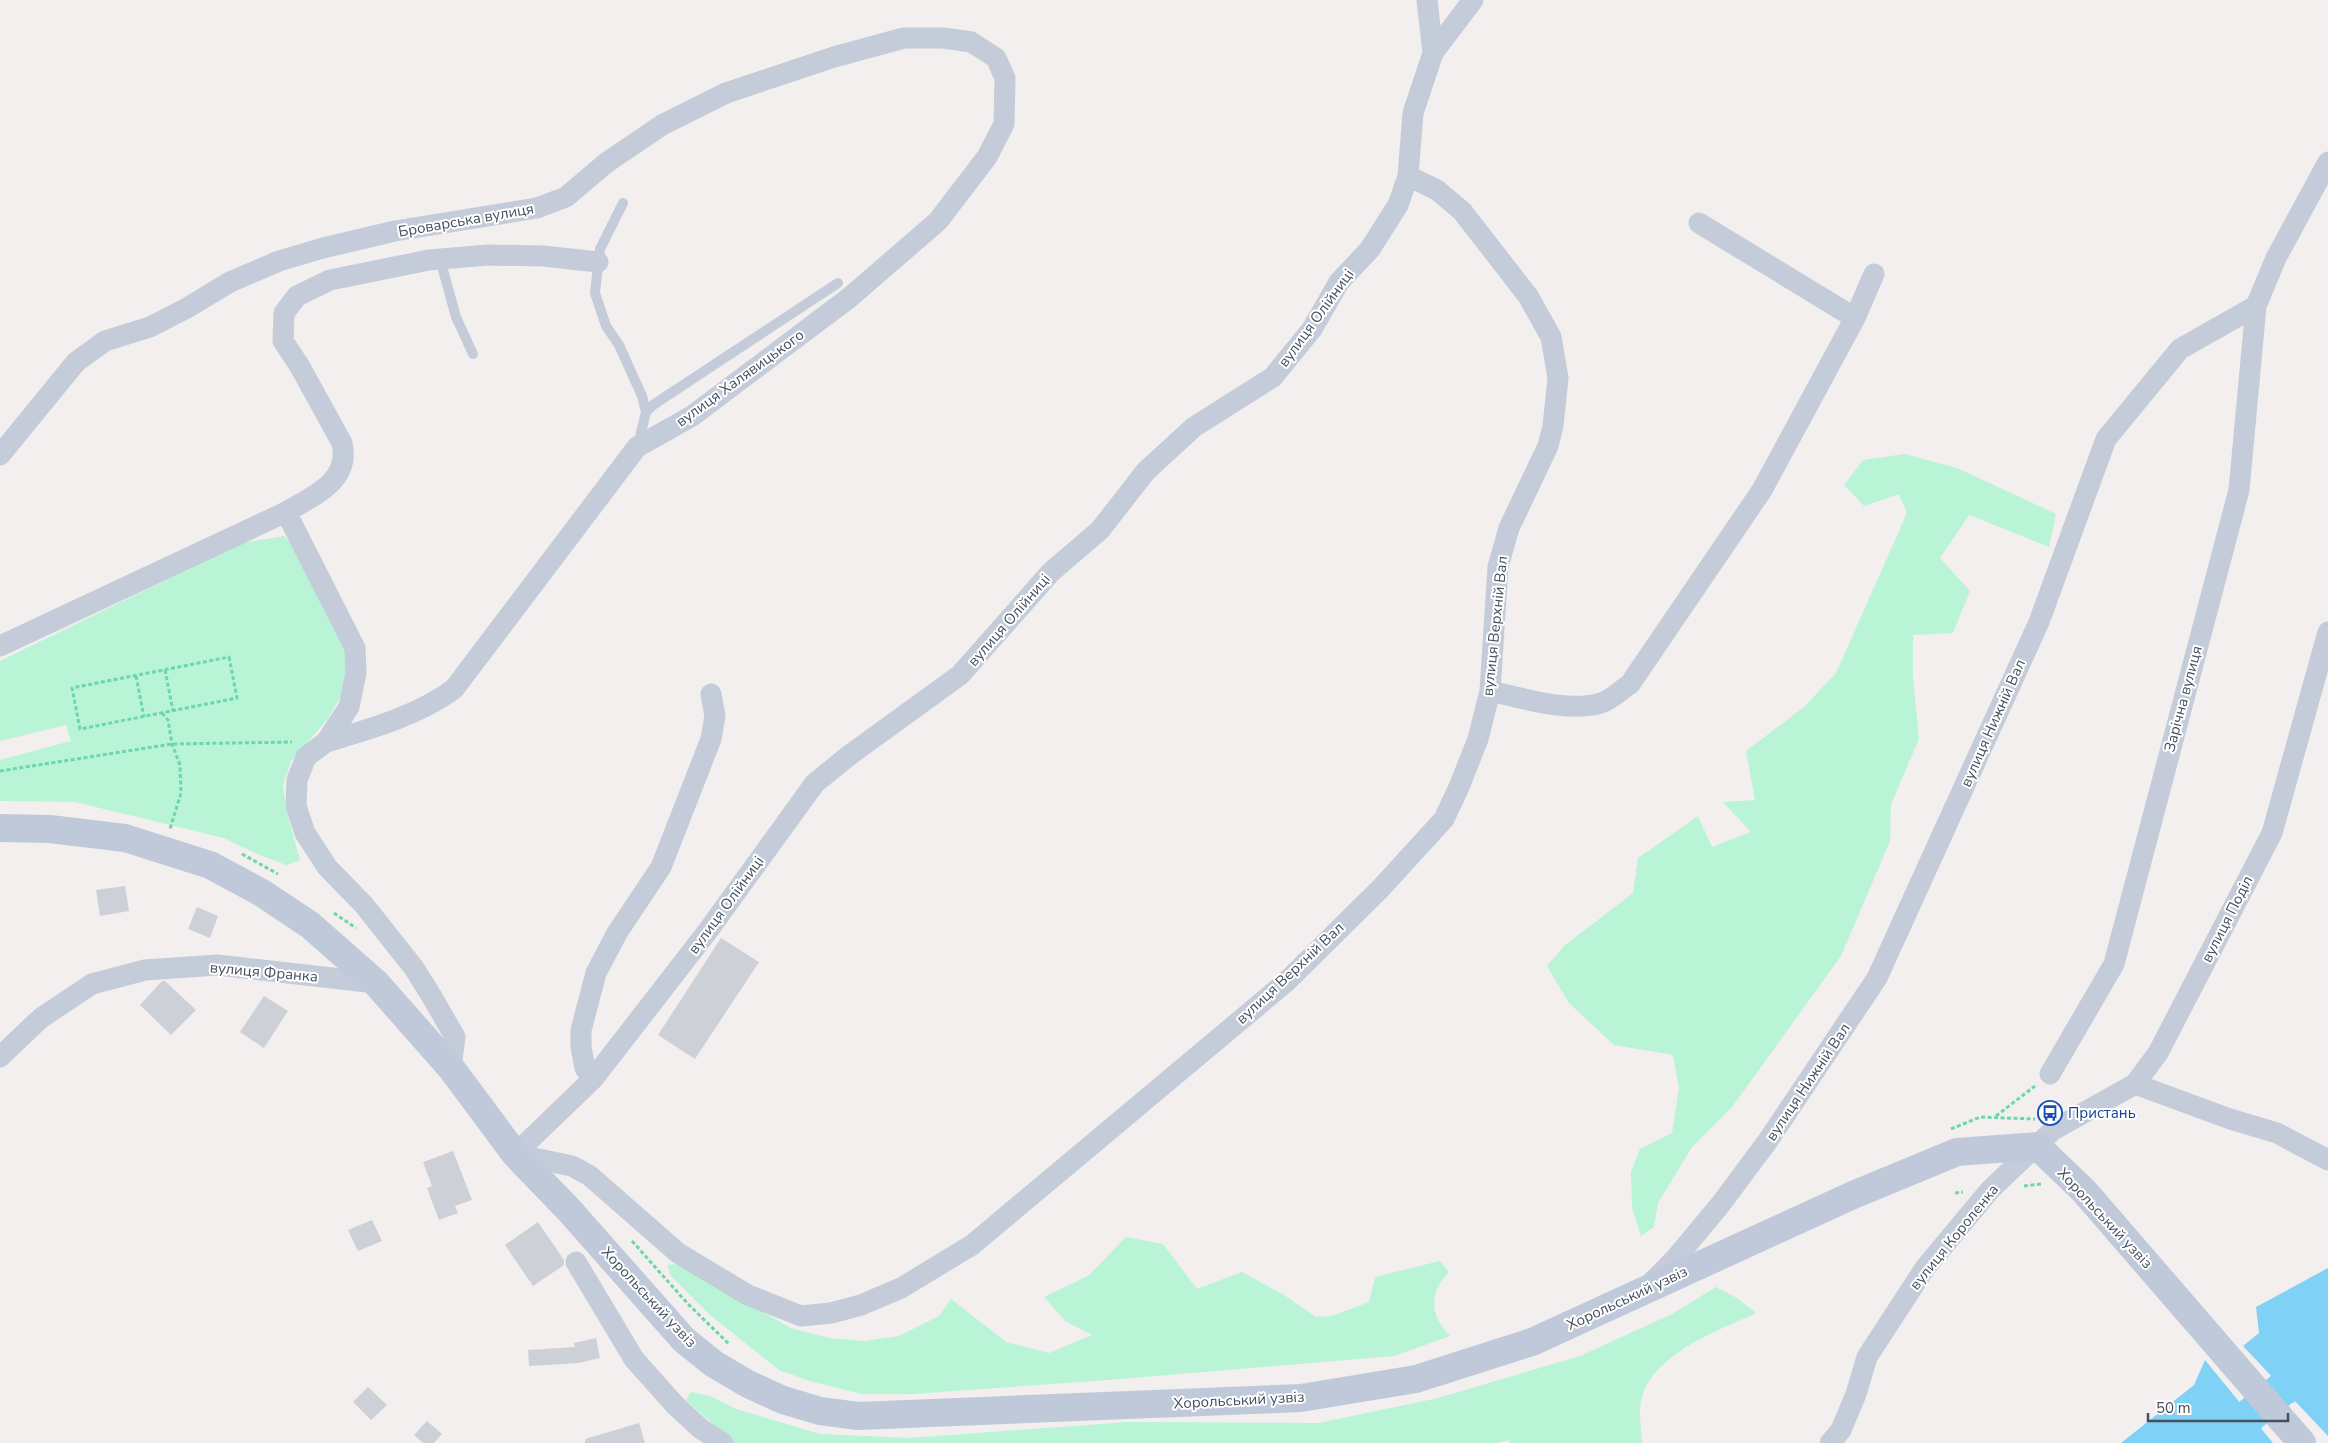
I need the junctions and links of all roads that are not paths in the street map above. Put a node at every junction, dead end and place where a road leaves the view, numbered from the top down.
1 (1427, 0) edge
2 (1473, 0) edge
3 (1433, 53) junction
4 (1005, 78) joint
5 (2328, 162) edge
6 (1408, 176) junction
7 (623, 204) dead end
8 (1700, 223) dead end
9 (440, 259) junction
10 (598, 262) junction
11 (1874, 274) dead end
12 (838, 283) dead end
13 (2256, 306) junction
14 (1855, 318) junction
15 (473, 354) dead end
16 (646, 412) junction
17 (637, 447) junction
18 (0, 455) edge
19 (286, 512) junction
20 (2328, 632) edge
21 (0, 646) edge
22 (1490, 691) junction
23 (711, 694) dead end
24 (326, 742) junction
25 (0, 828) edge
26 (376, 983) junction
27 (0, 1056) edge
28 (451, 1068) junction
29 (2050, 1074) road end
30 (592, 1079) junction
31 (2135, 1084) junction
32 (2037, 1146) junction
33 (515, 1154) junction
34 (2328, 1160) edge
35 (576, 1262) dead end
36 (1644, 1291) junction
37 (723, 1443) edge
38 (1830, 1443) edge
39 (2302, 1443) edge

1 - 3 street
2 - 3 street
3 - 6 street, вулиця Олійниці
4 - 17 street, вулиця Халявицького
4 - 18 street, Броварська вулиця
5 - 13 street
6 - 22 street, вулиця Верхній Вал
6 - 30 street, вулиця Олійниці
7 - 10 lane
8 - 14 street
9 - 10 street
9 - 15 lane
9 - 19 street
10 - 16 lane
11 - 14 street
12 - 16 lane
13 - 29 street, Зарічна вулиця
13 - 36 street, вулиця Нижній Вал
14 - 22 street
16 - 17 lane
17 - 24 street, вулиця Халявицького
19 - 21 street
19 - 24 street
20 - 31 street, вулиця Поділ
22 - 33 street, вулиця Верхній Вал
23 - 30 street
24 - 28 street
25 - 26 main road, Хорольський узвіз
26 - 27 street, вулиця Франка
26 - 28 main road, Хорольський узвіз
28 - 33 main road, Хорольський узвіз
30 - 33 street, вулиця Олійниці
31 - 32 street, вулиця Поділ
31 - 34 street
32 - 36 main road, Хорольський узвіз
32 - 38 street, вулиця Короленка
32 - 39 main road, Хорольський узвіз
33 - 36 main road, Хорольський узвіз
35 - 37 street

